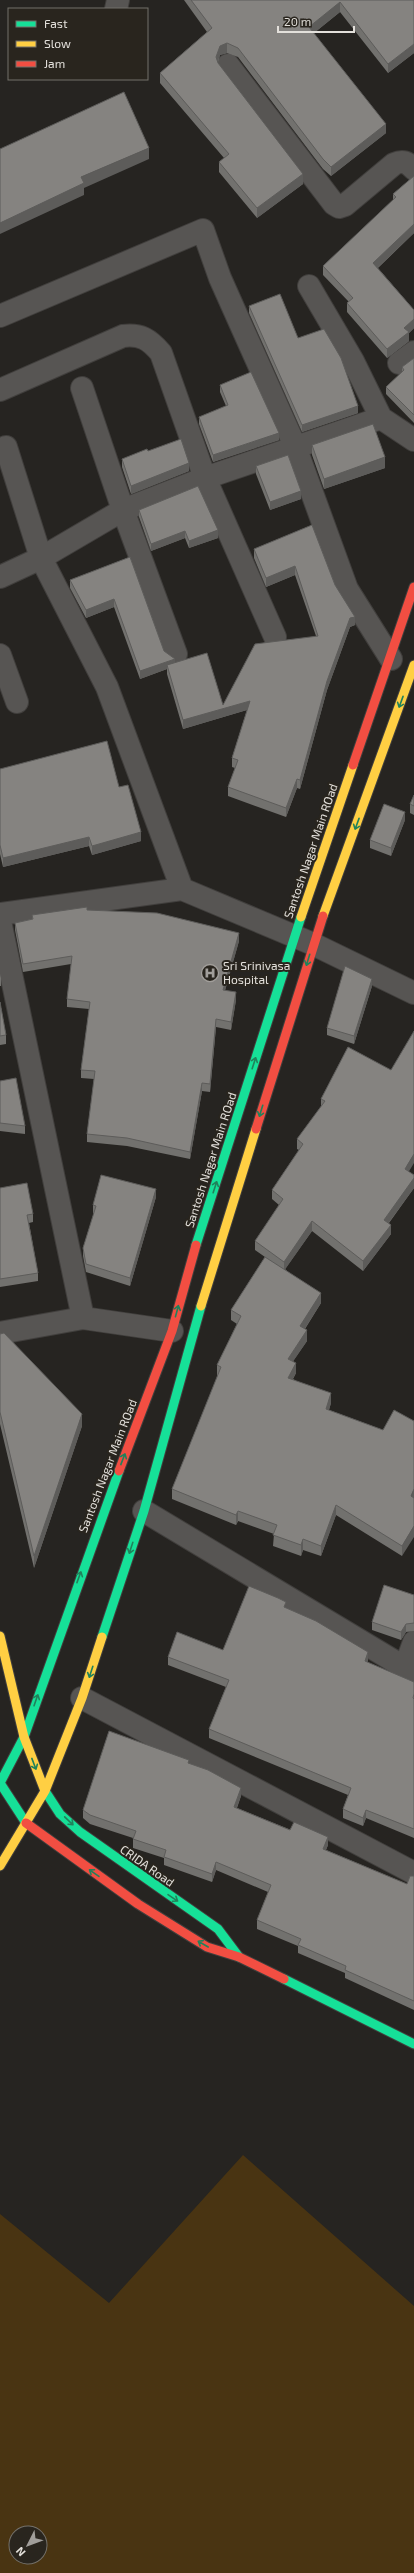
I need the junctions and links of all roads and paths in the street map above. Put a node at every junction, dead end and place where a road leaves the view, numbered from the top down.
1 (228, 65) dead end
2 (414, 169) edge
3 (309, 286) dead end
4 (0, 316) edge
5 (82, 388) dead end
6 (0, 390) edge
7 (382, 418) junction
8 (414, 440) edge
9 (295, 446) junction
10 (6, 447) dead end
11 (205, 478) junction
12 (123, 510) junction
13 (41, 558) junction
14 (0, 577) edge
15 (414, 587) edge
16 (275, 637) dead end
17 (0, 654) edge
18 (176, 654) dead end
19 (391, 659) junction
20 (414, 665) edge
21 (17, 702) dead end
22 (182, 889) junction
23 (0, 914) edge
24 (0, 920) edge
25 (304, 941) junction
26 (414, 993) edge
27 (83, 1318) junction
28 (172, 1331) junction
29 (0, 1333) edge
30 (144, 1511) junction
31 (0, 1636) edge
32 (414, 1642) edge
33 (410, 1670) edge
34 (82, 1698) junction
35 (24, 1737) junction
36 (0, 1783) edge
37 (44, 1791) junction
38 (26, 1823) junction
39 (0, 1842) edge
40 (0, 1866) edge
41 (414, 1873) edge
42 (240, 1956) junction
43 (414, 2044) edge

1 - 2 street
3 - 7 street
4 - 9 street
5 - 12 street
6 - 11 street
7 - 8 street
7 - 9 street
9 - 11 street
9 - 19 street
10 - 13 street
11 - 12 street
11 - 16 street
12 - 13 street
12 - 18 street
13 - 14 street
13 - 22 street
15 - 19 main road, Santosh Nagar Main ROad
17 - 21 street
19 - 25 main road, Santosh Nagar Main ROad
20 -> 25 main road, Santosh Nagar Main ROad
22 - 23 street
22 - 25 street
24 - 27 street
25 - 26 street
28 -> 25 main road, Santosh Nagar Main ROad
25 -> 30 main road, Santosh Nagar Main ROad
27 - 28 street
27 - 29 street
35 -> 28 main road, Santosh Nagar Main ROad
30 - 33 street
30 -> 34 main road, Santosh Nagar Main ROad
31 - 35 main road, CRIDA Road
32 - 33 street
34 - 37 main road, Santosh Nagar Main ROad
34 - 41 street
35 - 36 main road, Santosh Nagar Main ROad
35 -> 37 main road, CRIDA Road
36 - 38 main road
37 - 38 main road, Santosh Nagar Main ROad
37 -> 42 main road, CRIDA Road
38 - 40 main road, Santosh Nagar Main ROad
42 -> 38 main road, CRIDA Road
39 - 40 main road
42 - 43 main road, CRIDA Road

